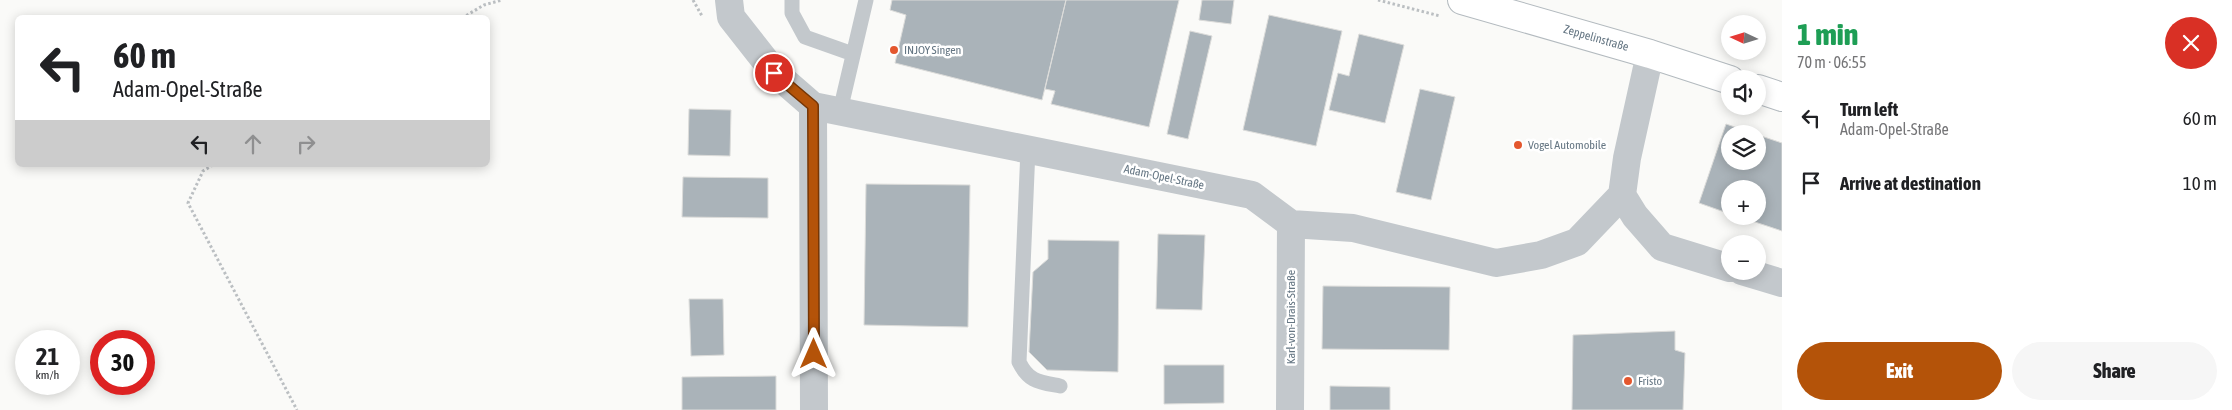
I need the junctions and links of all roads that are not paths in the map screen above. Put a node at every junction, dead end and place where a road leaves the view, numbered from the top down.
1 (729, 0) edge
2 (792, 0) edge
3 (866, 0) edge
4 (1462, 0) edge
5 (854, 54) junction
6 (1650, 54) junction
7 (1721, 77) edge
8 (1766, 92) edge
9 (1782, 97) edge
10 (813, 106) junction
11 (840, 111) junction
12 (1028, 149) junction
13 (1622, 195) junction
14 (1291, 224) junction
15 (1721, 265) edge
16 (1766, 279) edge
17 (1782, 284) edge
18 (1060, 386) dead end
19 (814, 410) edge
20 (1290, 410) edge

1 - 10 street, Adam-Opel-Straße
2 - 5 lane
3 - 5 lane
4 - 6 street, Zeppelinstraße
5 - 11 lane
6 - 7 street, Zeppelinstraße
6 - 13 street
8 - 9 street
10 - 11 street, Adam-Opel-Straße
10 - 19 street
11 - 12 street, Adam-Opel-Straße
12 - 14 street, Adam-Opel-Straße
12 - 18 lane
13 - 14 street
13 - 15 street
14 - 20 street, Karl-von-Drais-Straße
16 - 17 street

